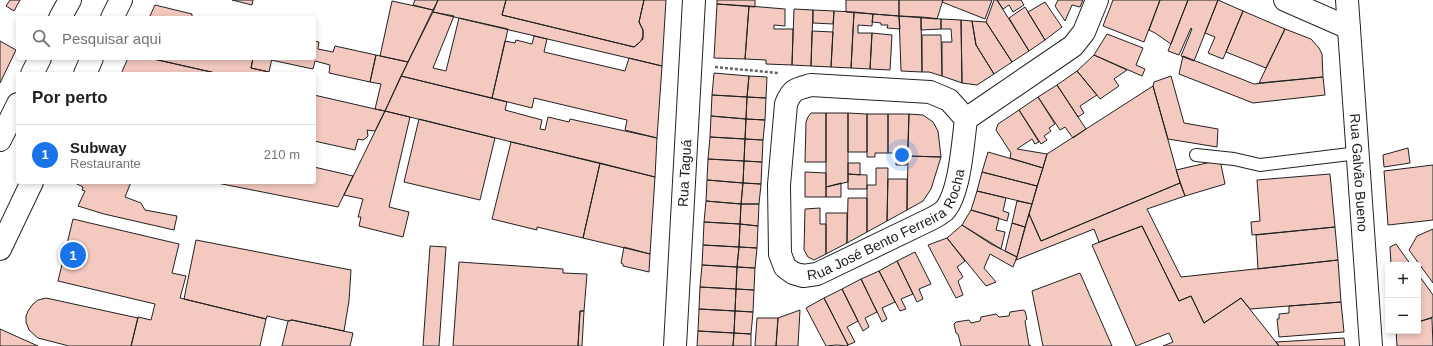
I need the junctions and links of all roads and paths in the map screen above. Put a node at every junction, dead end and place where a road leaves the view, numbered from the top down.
1 (70, 0) edge
2 (121, 0) edge
3 (694, 0) edge
4 (1097, 0) edge
5 (1285, 0) edge
6 (1347, 0) edge
7 (61, 16) edge
8 (113, 16) edge
9 (1349, 28) junction
10 (39, 60) edge
11 (91, 60) edge
12 (691, 64) junction
13 (33, 72) edge
14 (86, 72) edge
15 (790, 95) junction
16 (16, 108) edge
17 (966, 119) junction
18 (0, 140) edge
19 (1358, 153) junction
20 (1196, 155) dead end
21 (31, 184) edge
22 (0, 249) edge
23 (675, 346) edge
24 (1371, 346) edge

1 - 7 street
2 - 8 street
3 - 12 street, Rua Taguá
4 - 17 street
5 - 9 street
6 - 9 street, Rua Galvão Bueno
9 - 19 street, Rua Galvão Bueno
10 - 13 street
11 - 14 street
12 - 15 path
12 - 23 street, Rua Taguá
15 - 17 street
15 - 17 street, Rua José Bento Ferreira Rocha
16 - 18 street
19 - 20 lane
19 - 24 street, Rua Galvão Bueno
21 - 22 street

